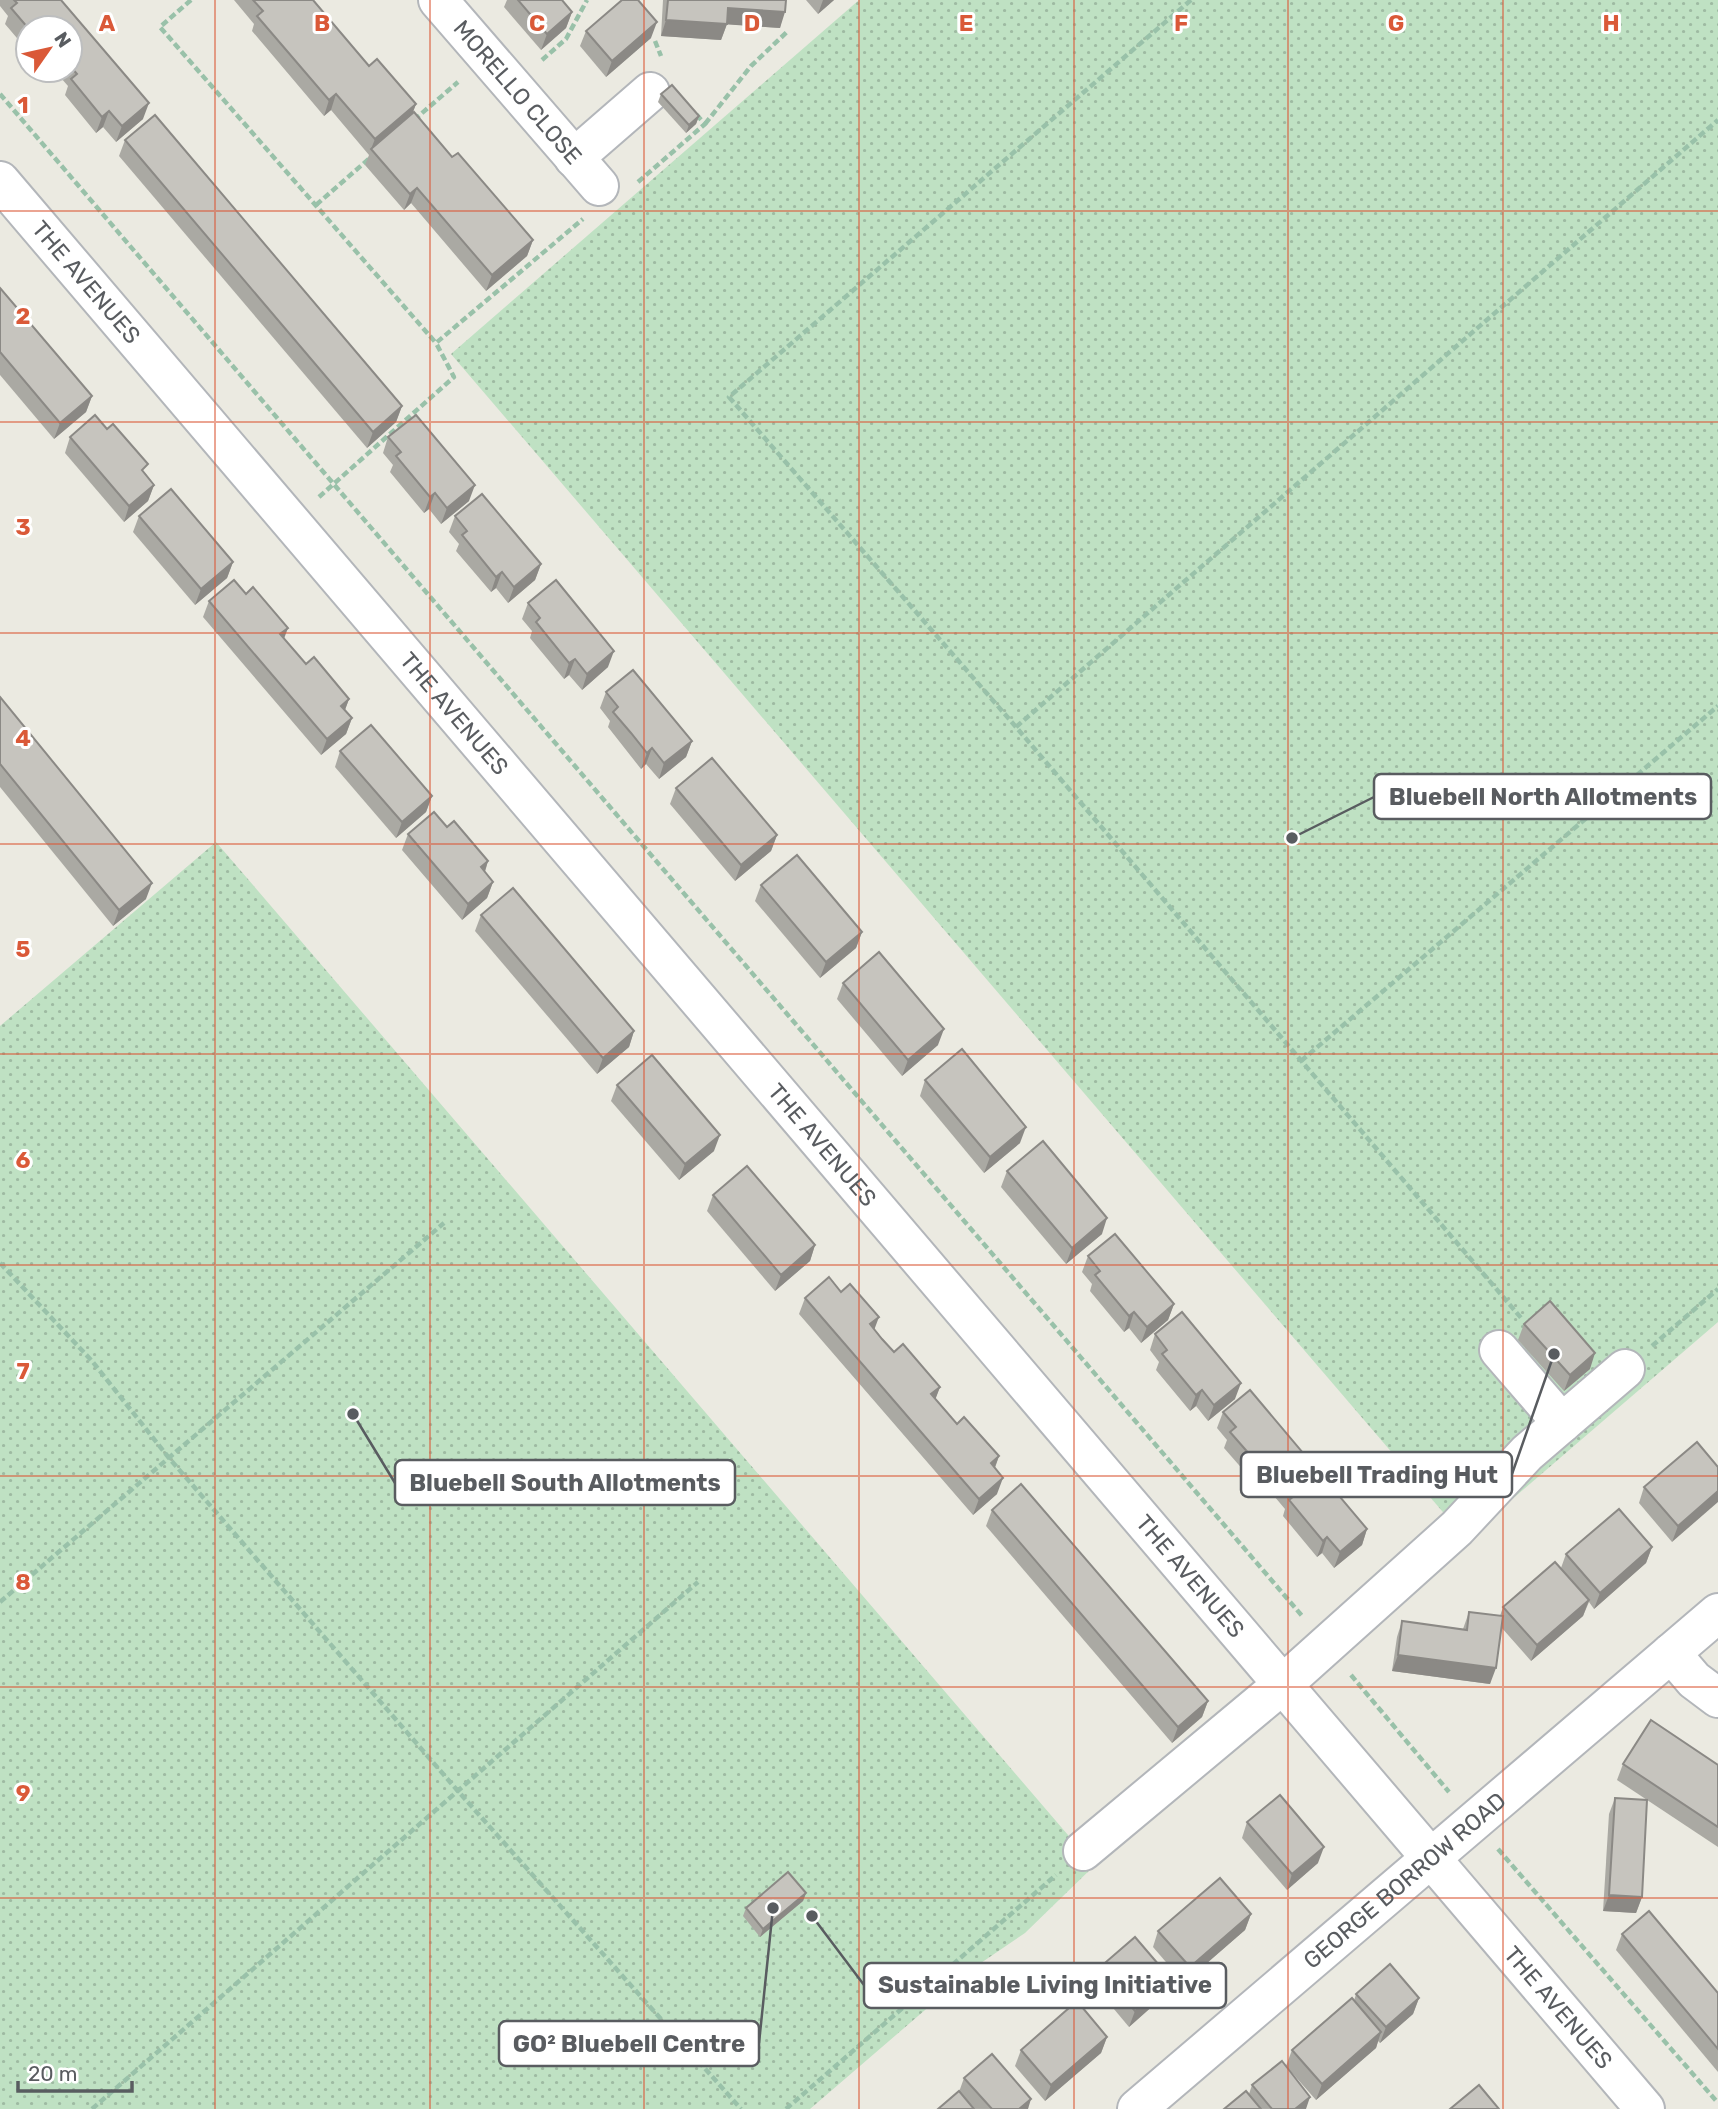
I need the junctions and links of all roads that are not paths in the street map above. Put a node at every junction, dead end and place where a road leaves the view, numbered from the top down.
1 (438, 0) edge
2 (650, 92) dead end
3 (574, 158) junction
4 (0, 181) edge
5 (598, 186) road end
6 (1499, 1350) road end
7 (1625, 1369) road end
8 (1562, 1423) junction
9 (1718, 1613) edge
10 (1671, 1653) junction
11 (1282, 1685) junction
12 (1718, 1698) edge
13 (1083, 1851) road end
14 (1430, 1857) junction
15 (1137, 2109) edge
16 (1645, 2109) edge

1 - 3 street, MORELLO CLOSE
2 - 3 street
3 - 5 street, MORELLO CLOSE
4 - 11 street, THE AVENUES
6 - 8 street
7 - 8 street
8 - 11 street
9 - 10 street, GEORGE BORROW ROAD
10 - 12 street
10 - 14 street, GEORGE BORROW ROAD
11 - 13 street
11 - 14 street, THE AVENUES
14 - 15 street, GEORGE BORROW ROAD
14 - 16 street, THE AVENUES

